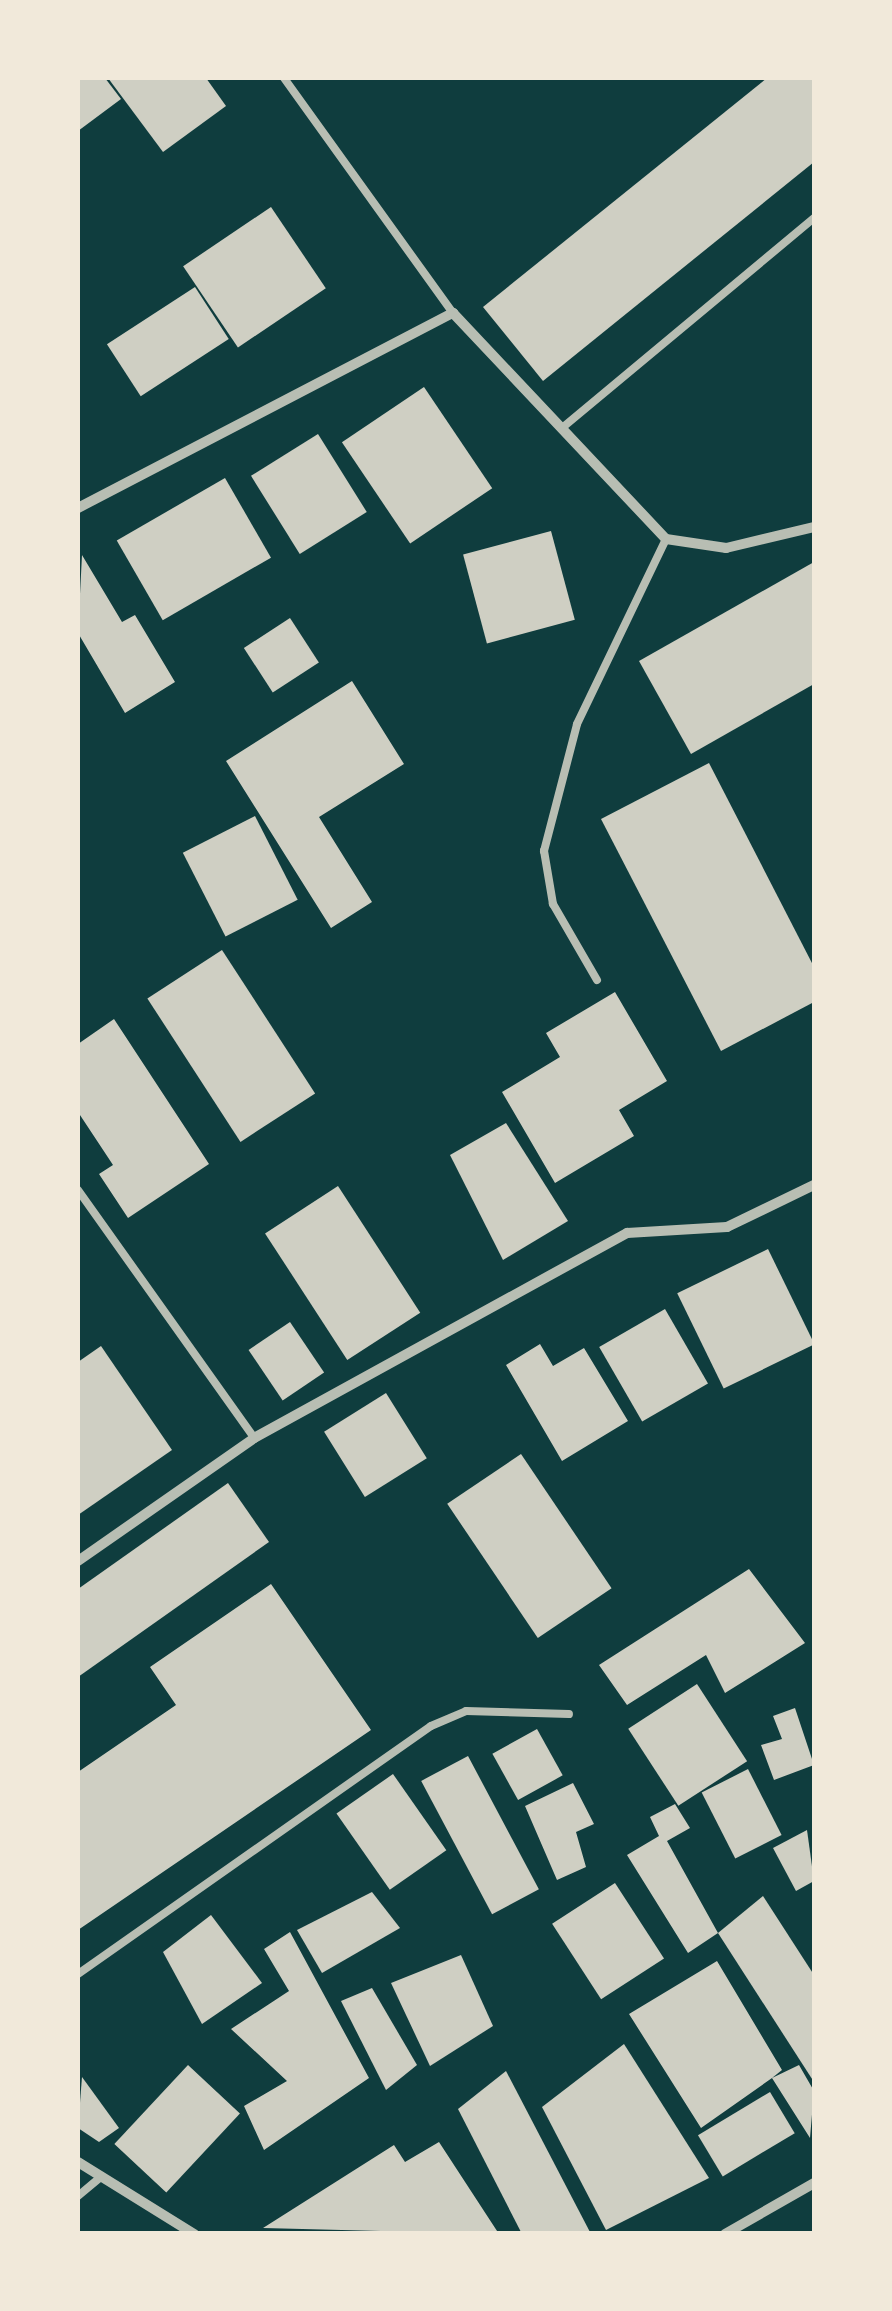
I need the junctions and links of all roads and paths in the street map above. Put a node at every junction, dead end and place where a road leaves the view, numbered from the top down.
1 (284, 78) edge
2 (814, 218) edge
3 (452, 312) junction
4 (562, 428) junction
5 (78, 508) edge
6 (814, 526) edge
7 (666, 539) junction
8 (597, 980) dead end
9 (814, 1185) edge
10 (78, 1190) edge
11 (254, 1438) junction
12 (78, 1561) edge
13 (570, 1714) dead end
14 (78, 1974) edge
15 (78, 2162) edge
16 (102, 2176) junction
17 (814, 2184) edge
18 (78, 2196) edge
19 (194, 2234) edge
20 (725, 2234) edge

1 - 3 lane
2 - 4 lane
3 - 4 street
3 - 5 street
4 - 7 street
6 - 7 street
7 - 8 lane
9 - 11 street
10 - 11 lane
11 - 12 street
13 - 14 lane
15 - 16 street
16 - 18 lane
16 - 19 street
17 - 20 street

